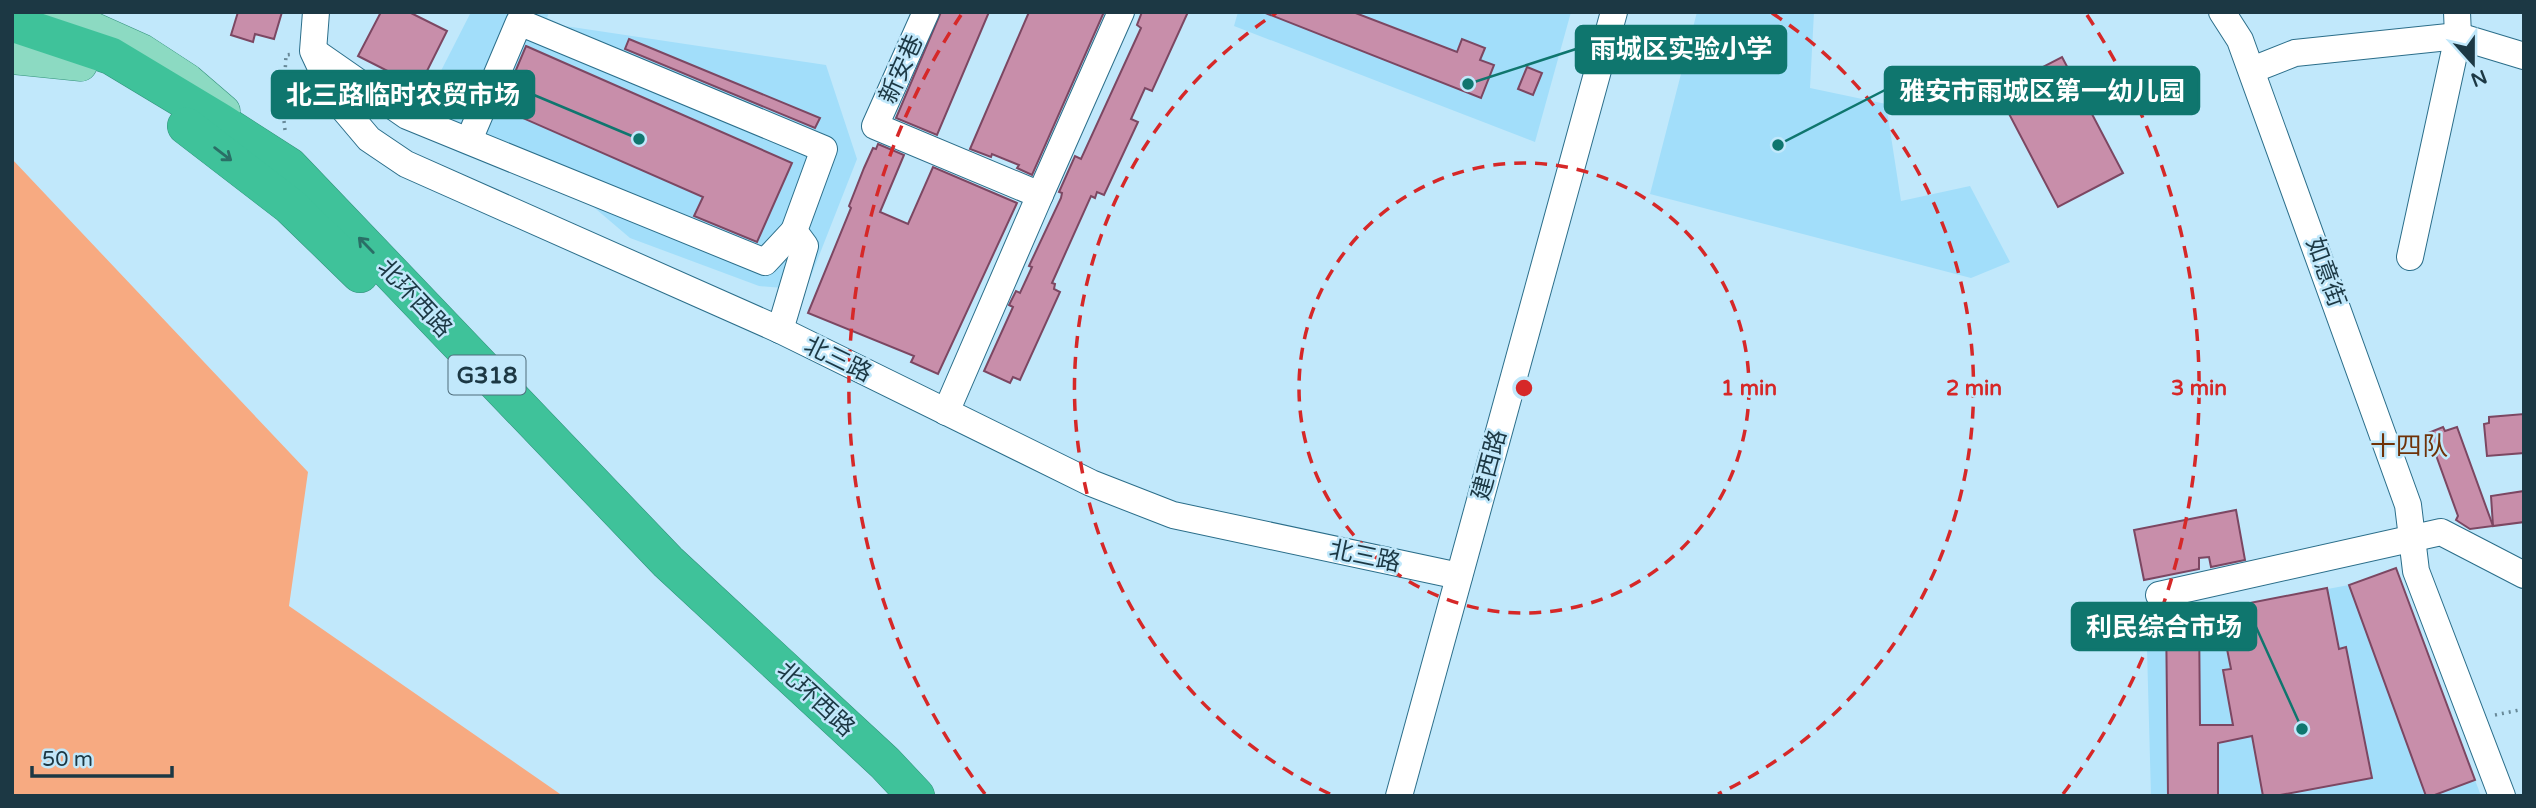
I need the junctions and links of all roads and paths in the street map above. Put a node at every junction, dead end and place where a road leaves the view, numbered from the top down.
1 (57, 12) edge
2 (316, 12) edge
3 (926, 12) edge
4 (1121, 12) edge
5 (1614, 12) edge
6 (2221, 12) edge
7 (12, 23) edge
8 (2457, 24) edge
9 (12, 43) edge
10 (313, 51) junction
11 (2524, 56) edge
12 (12, 58) edge
13 (81, 65) junction
14 (2252, 70) junction
15 (469, 140) junction
16 (289, 166) junction
17 (1040, 195) junction
18 (794, 231) junction
19 (2410, 257) dead end
20 (780, 330) junction
21 (946, 412) junction
22 (2412, 539) junction
23 (2524, 575) edge
24 (1459, 576) junction
25 (2159, 596) dead end
26 (2524, 709) edge
27 (2474, 719) junction
28 (892, 796) edge
29 (916, 796) edge
30 (1399, 796) edge
31 (2502, 796) edge

1 - 16 main road
2 - 10 street, 北三路
3 - 17 street, 新安巷
4 - 17 street
5 - 24 street, 建西路
6 - 14 street, 如意街
7 - 16 highway, 北环西路 / G318
8 - 11 street
8 - 14 street
8 - 19 street
9 - 13 highway, 北环西路 / G318
10 - 15 street
10 - 16 path
10 - 20 street, 北三路
12 - 13 main road
13 -> 28 highway, 北环西路 / G318
14 - 22 street, 如意街
15 - 18 street
15 - 18 street
29 -> 16 highway, 北环西路 / G318
17 - 21 street
18 - 20 street
20 - 21 street, 北三路
21 - 24 street, 北三路
22 - 23 street
22 - 25 street
22 - 27 street, 如意街
24 - 30 street, 建西路
26 - 27 path
27 - 31 street, 如意街

